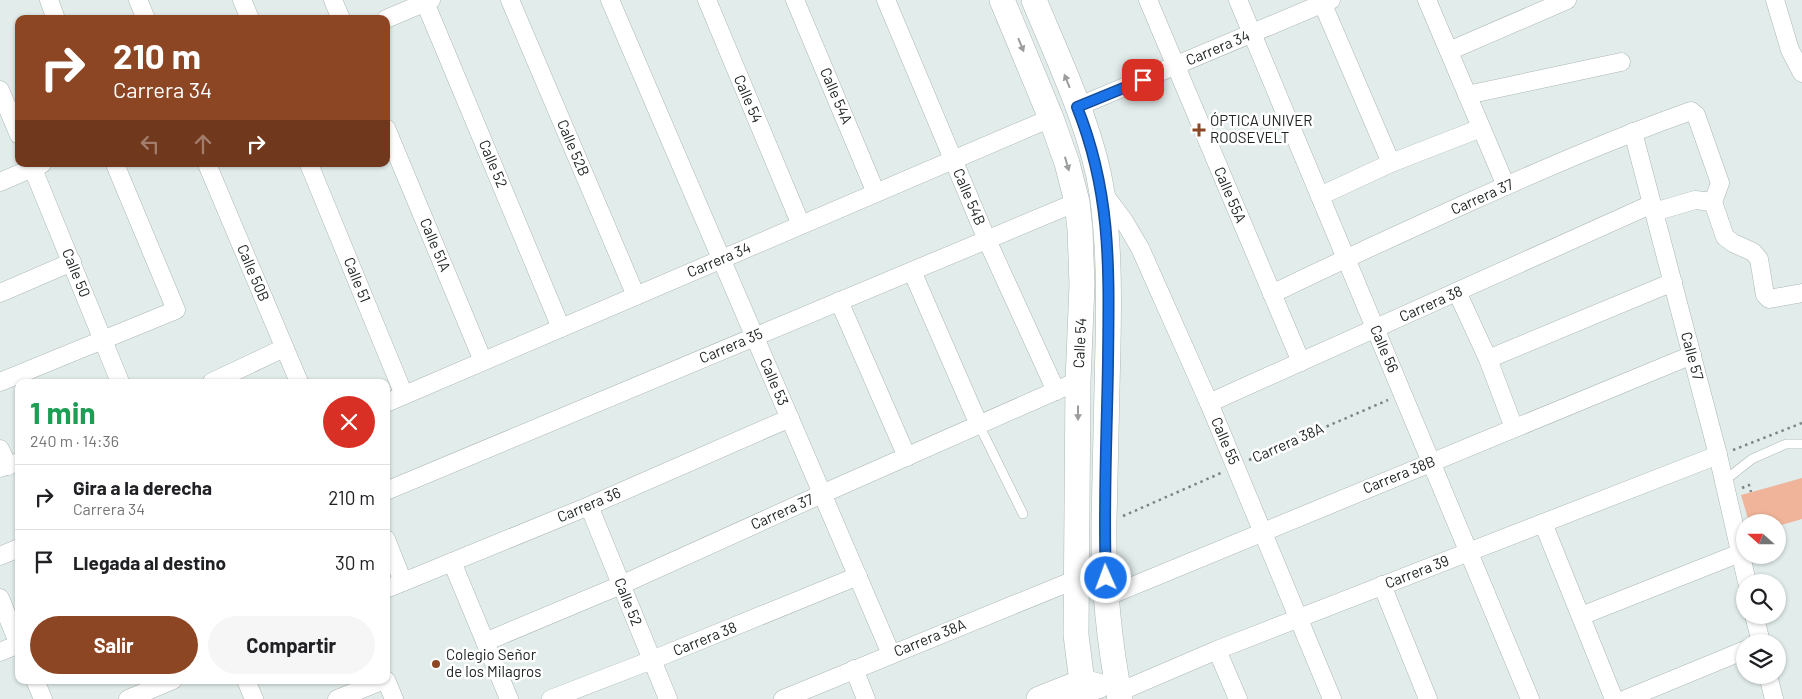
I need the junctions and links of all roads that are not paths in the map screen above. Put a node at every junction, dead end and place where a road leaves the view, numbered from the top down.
1 (49, 0) edge
2 (138, 0) edge
3 (242, 0) edge
4 (334, 0) edge
5 (510, 0) edge
6 (610, 0) edge
7 (707, 0) edge
8 (794, 0) edge
9 (886, 0) edge
10 (1002, 0) edge
11 (1034, 0) edge
12 (1148, 0) edge
13 (1238, 0) edge
14 (1428, 0) edge
15 (1567, 0) edge
16 (1775, 0) edge
17 (427, 1) edge
18 (1324, 1) edge
19 (55, 15) edge
20 (144, 15) edge
21 (248, 15) edge
22 (340, 15) edge
23 (390, 17) edge
24 (1252, 33) junction
25 (1449, 51) junction
26 (1621, 62) dead end
27 (1175, 66) junction
28 (1802, 73) edge
29 (0, 90) edge
30 (1467, 96) junction
31 (1077, 107) junction
32 (1051, 118) junction
33 (15, 126) edge
34 (1481, 128) junction
35 (1633, 132) junction
36 (390, 138) edge
37 (953, 160) junction
38 (1391, 163) junction
39 (31, 167) edge
40 (36, 167) edge
41 (116, 167) edge
42 (208, 167) edge
43 (311, 167) edge
44 (0, 182) edge
45 (1506, 186) junction
46 (1102, 191) junction
47 (876, 193) junction
48 (1320, 196) junction
49 (1077, 202) junction
50 (1713, 202) junction
51 (1653, 208) junction
52 (801, 226) junction
53 (987, 240) junction
54 (1346, 258) junction
55 (722, 259) junction
56 (72, 262) junction
57 (912, 271) junction
58 (1673, 282) junction
59 (0, 292) edge
60 (1458, 292) junction
61 (1802, 293) edge
62 (1272, 294) junction
63 (636, 296) junction
64 (839, 301) junction
65 (561, 328) junction
66 (1375, 329) junction
67 (755, 336) junction
68 (103, 340) junction
69 (284, 348) junction
70 (1692, 355) junction
71 (1488, 359) junction
72 (483, 362) junction
73 (1301, 362) junction
74 (119, 379) edge
75 (218, 379) edge
76 (298, 379) edge
77 (0, 382) edge
78 (1067, 386) junction
79 (404, 395) junction
80 (390, 401) edge
81 (1209, 403) junction
82 (790, 418) junction
83 (979, 425) junction
84 (1514, 428) junction
85 (1802, 444) edge
86 (0, 449) edge
87 (907, 456) junction
88 (1718, 456) junction
89 (1431, 462) junction
90 (9, 465) edge
91 (1724, 481) junction
92 (390, 489) edge
93 (822, 494) junction
94 (589, 506) junction
95 (1023, 514) dead end
96 (1543, 523) junction
97 (1263, 532) junction
98 (1736, 535) edge
99 (390, 548) edge
100 (15, 550) edge
101 (1468, 552) junction
102 (1736, 555) edge
103 (0, 556) edge
104 (452, 562) junction
105 (858, 576) junction
106 (1078, 579) junction
107 (403, 582) junction
108 (621, 584) junction
109 (1382, 585) junction
110 (390, 588) edge
111 (1106, 597) junction
112 (0, 598) edge
113 (1581, 616) junction
114 (1298, 618) junction
115 (15, 634) edge
116 (1076, 635) junction
117 (485, 642) junction
118 (15, 646) edge
119 (1216, 650) junction
120 (0, 652) edge
121 (891, 654) junction
122 (1736, 654) edge
123 (652, 660) junction
124 (854, 669) junction
125 (37, 684) edge
126 (164, 684) edge
127 (248, 684) edge
128 (375, 684) edge
129 (387, 684) edge
130 (1770, 684) edge
131 (1084, 690) edge
132 (1117, 697) edge
133 (1042, 698) edge
134 (43, 699) edge
135 (128, 699) edge
136 (254, 699) edge
137 (337, 699) edge
138 (394, 699) edge
139 (509, 699) edge
140 (550, 699) edge
141 (668, 699) edge
142 (783, 699) edge
143 (866, 699) edge
144 (1238, 699) edge
145 (1332, 699) edge
146 (1428, 699) edge
147 (1530, 699) edge
148 (1614, 699) edge
149 (1626, 699) edge
150 (1774, 699) edge

1 - 19 street
2 - 20 street
3 - 21 street
4 - 22 street
5 - 63 street, Calle 52B
6 - 55 street, Calle 53
7 - 52 street, Calle 54
8 - 47 street, Calle 54A
9 - 37 street, Calle 54B
10 -> 32 main road, Calle 54
31 -> 11 main road, Calle 54
12 - 27 street, Calle 55A
13 - 24 street, Calle 56
14 - 25 street
15 - 25 street
16 - 28 street
17 - 23 street
17 - 65 street, Calle 52
18 - 24 street, Carrera 34
18 - 38 street
24 - 27 street, Carrera 34
24 - 48 street, Calle 56
25 - 30 street
26 - 30 street
27 - 31 street, Carrera 34
27 - 62 street, Calle 55A
29 - 33 street
30 - 34 street
31 - 46 main road, Calle 54
32 - 37 street, Carrera 34
32 -> 49 main road, Calle 54
34 - 38 street
34 - 45 street
35 - 45 street, Carrera 37
35 - 50 street, Carrera 37
35 - 51 street, Calle 57
36 - 72 street, Calle 51A
37 - 47 street, Carrera 34
37 - 53 street, Calle 54B
38 - 48 street
39 - 44 street
40 - 56 street, Calle 50
41 - 68 street
42 - 69 street, Calle 50B
43 - 79 street, Calle 51
45 - 54 street, Carrera 37
46 - 81 street, Calle 55
46 - 111 main road, Calle 54
47 - 52 street, Carrera 34
48 - 54 street, Calle 56
49 - 53 street, Carrera 35
49 - 78 main road, Calle 54
50 - 51 street, Carrera 38
50 - 61 street
51 - 58 street, Calle 57
51 - 60 street, Carrera 38
52 - 55 street, Carrera 34
53 - 57 street, Carrera 35
53 - 78 street, Calle 54B
54 - 62 street, Carrera 37
54 - 66 street, Calle 56
55 - 63 street, Carrera 34
55 - 67 street, Calle 53
56 - 59 street
56 - 68 street, Calle 50
57 - 64 street, Carrera 35
57 - 83 street
58 - 70 street, Calle 57
58 - 71 street
60 - 66 street, Carrera 38
60 - 71 street
62 - 73 street, Calle 55A
63 - 65 street, Carrera 34
64 - 67 street, Carrera 35
64 - 87 street
65 - 72 street, Carrera 34
66 - 73 street, Carrera 38
66 - 89 street, Calle 56
67 - 82 street, Calle 53
67 - 92 street, Carrera 35
68 - 74 street, Calle 50
68 - 77 street
69 - 75 street
69 - 76 street, Calle 50B
70 - 84 street, Carrera 38B
70 - 88 street, Calle 57
71 - 84 street
72 - 79 street, Carrera 34
73 - 81 street, Carrera 38
78 - 83 street, Carrera 37
78 -> 106 main road, Calle 54
79 - 80 street, Carrera 34
81 - 97 street, Calle 55
82 - 93 street, Calle 53
82 - 94 street, Carrera 36
83 - 87 street, Carrera 37
83 - 95 lane
84 - 89 street, Carrera 38B
85 - 91 lane
86 - 90 street
87 - 93 street, Carrera 37
88 - 91 street, Calle 57
88 - 96 street, Carrera 39
89 - 97 street, Carrera 38B
89 - 101 street, Calle 56
91 - 98 street, Calle 57
93 - 105 street, Calle 53
93 - 108 street, Carrera 37
94 - 104 street, Carrera 36
94 - 108 street, Calle 52
96 - 101 street, Carrera 39
96 - 113 street
97 - 111 street, Carrera 38B
97 - 114 street, Calle 55
99 - 107 street
100 - 103 street
101 - 109 street, Carrera 39
101 - 147 street, Calle 56
102 - 113 street
104 - 107 street, Carrera 36
104 - 117 street
105 - 121 street, Calle 53
105 - 123 street, Carrera 38
106 - 116 main road, Calle 54
106 - 121 street, Carrera 38A
107 - 110 street, Carrera 36
108 - 117 street, Carrera 37
108 - 123 street, Calle 52
109 - 114 street, Carrera 39
109 - 146 street
111 - 132 main road, Calle 54
112 - 115 street
113 - 148 street
114 - 119 street, Carrera 39
114 - 145 street, Calle 55
116 - 131 main road, Calle 54
116 - 133 main road
117 - 139 street
118 - 120 street
119 - 132 street, Carrera 39
119 - 144 street
121 - 124 street, Carrera 38A
122 - 149 street
123 - 140 street, Carrera 38
123 - 141 street, Calle 52
124 - 142 street, Carrera 38A
124 - 143 street
125 - 134 street
126 - 135 street
127 - 136 street
128 - 137 street
129 - 138 street
130 - 150 street
131 - 132 main road
131 - 133 main road

